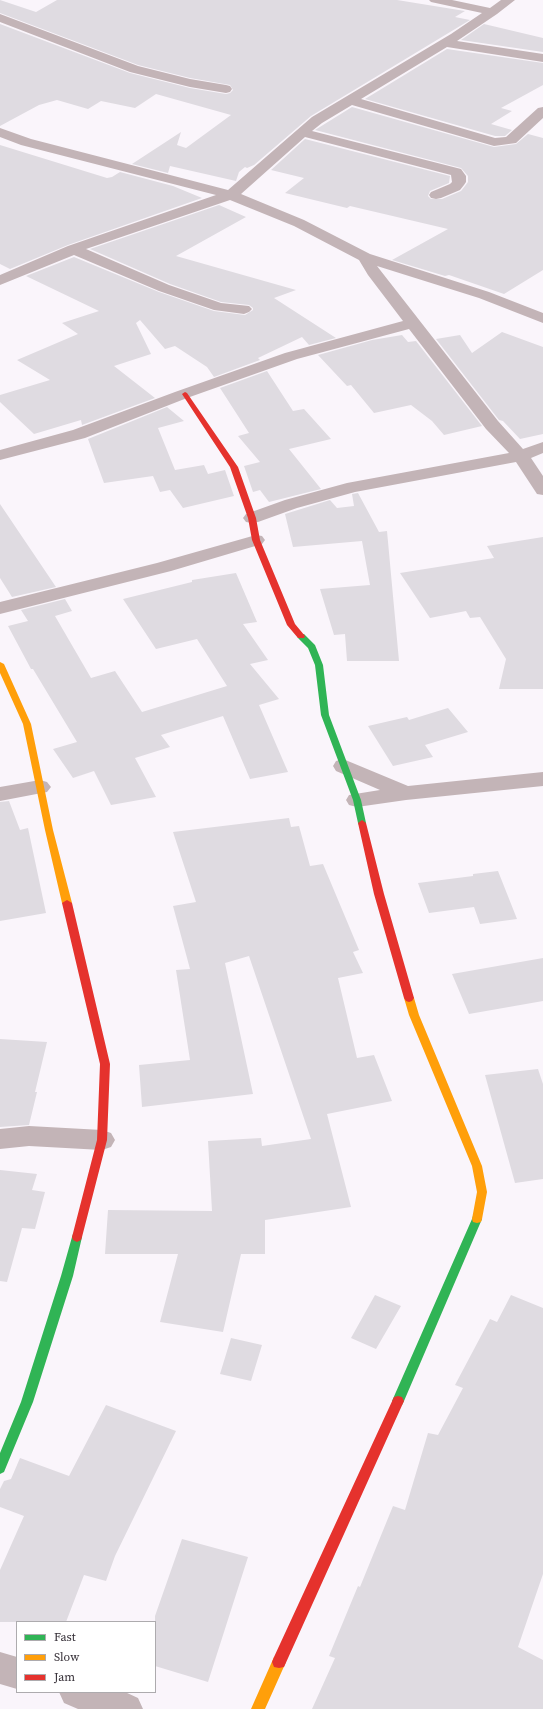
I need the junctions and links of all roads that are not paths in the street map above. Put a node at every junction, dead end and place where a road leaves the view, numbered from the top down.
1 (435, 0) edge
2 (509, 0) edge
3 (493, 12) junction
4 (0, 18) edge
5 (445, 43) junction
6 (543, 58) edge
7 (226, 89) dead end
8 (350, 100) junction
9 (543, 111) edge
10 (0, 132) edge
11 (303, 133) junction
12 (231, 195) junction
13 (436, 195) dead end
14 (73, 249) junction
15 (364, 257) junction
16 (0, 280) edge
17 (244, 309) dead end
18 (543, 318) edge
19 (412, 323) junction
20 (185, 394) junction
21 (543, 447) edge
22 (0, 455) edge
23 (520, 456) junction
24 (543, 490) edge
25 (252, 518) junction
26 (256, 540) junction
27 (0, 608) edge
28 (0, 664) edge
29 (343, 766) junction
30 (543, 779) edge
31 (40, 787) junction
32 (406, 793) junction
33 (0, 794) edge
34 (357, 800) junction
35 (0, 1139) edge
36 (102, 1140) junction
37 (0, 1468) edge
38 (0, 1668) edge
39 (16, 1673) edge
40 (78, 1693) edge
41 (127, 1709) edge
42 (258, 1709) edge

1 - 3 street
2 - 3 street
3 - 5 street
4 - 7 street
5 - 6 street
5 - 8 street
8 - 9 street
8 - 11 street
10 - 12 street
11 - 12 street
11 - 13 street
12 - 14 street
12 - 15 street
14 - 16 street
14 - 17 street
15 - 18 street
15 - 19 street
19 - 20 street
19 - 23 street
20 - 22 street
20 - 25 street
21 - 23 street
23 - 24 street
23 - 25 street
25 - 26 street
26 - 27 street
26 - 29 street
28 - 31 street
29 - 32 street
29 - 34 street
30 - 32 street
31 - 33 street
31 - 36 street
32 - 34 street
34 - 42 street
35 - 36 street
36 - 37 street
38 - 39 street
40 - 41 street

